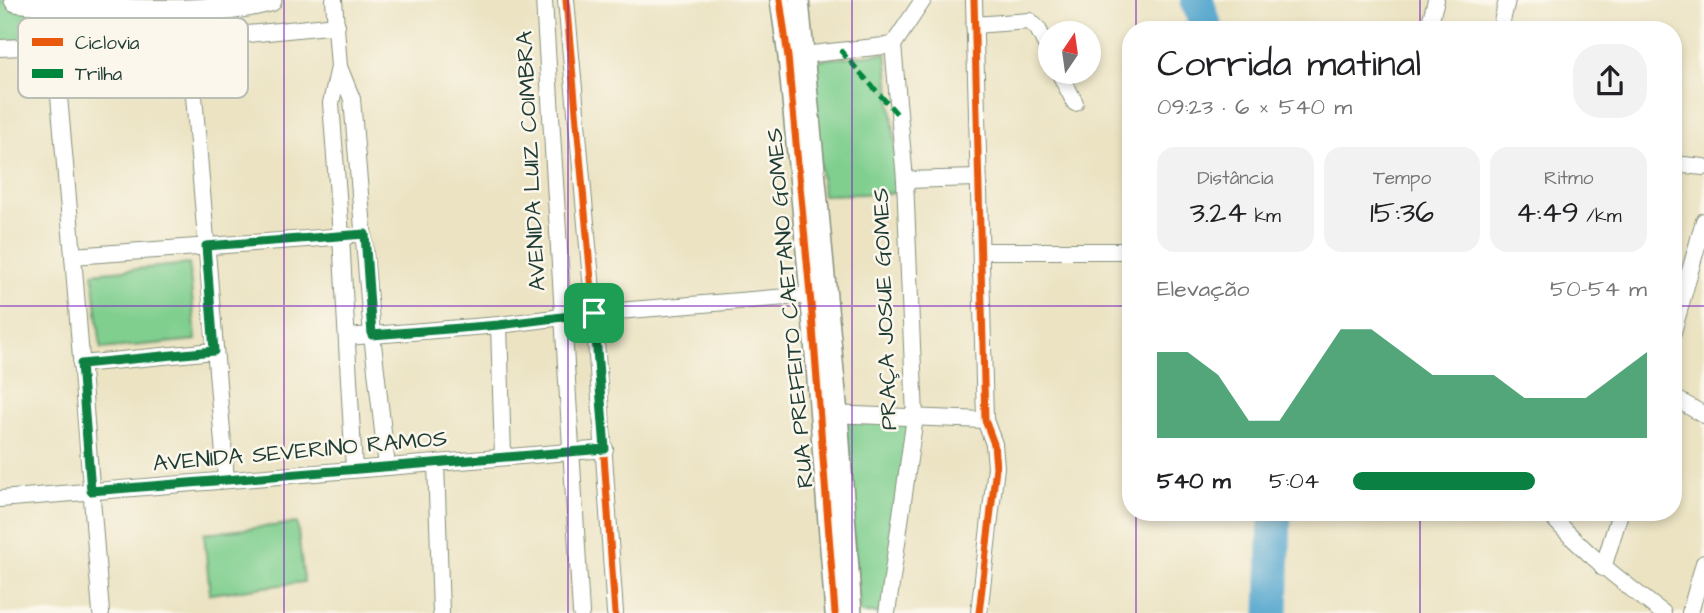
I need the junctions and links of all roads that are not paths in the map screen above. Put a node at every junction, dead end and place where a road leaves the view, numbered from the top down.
1 (16, 0) edge
2 (270, 0) edge
3 (334, 0) edge
4 (544, 0) edge
5 (566, 0) edge
6 (780, 0) edge
7 (799, 0) edge
8 (923, 0) edge
9 (974, 0) edge
10 (1436, 0) edge
11 (1507, 0) edge
12 (51, 5) junction
13 (187, 12) junction
14 (52, 18) edge
15 (187, 18) edge
16 (1430, 21) edge
17 (1502, 21) edge
18 (337, 25) junction
19 (974, 25) junction
20 (1038, 29) edge
21 (248, 34) edge
22 (893, 45) junction
23 (18, 47) edge
24 (0, 48) edge
25 (796, 55) junction
26 (339, 68) junction
27 (573, 70) junction
28 (548, 74) junction
29 (1065, 84) edge
30 (59, 98) edge
31 (194, 98) edge
32 (1075, 103) dead end
33 (1682, 165) edge
34 (1704, 167) edge
35 (978, 178) junction
36 (905, 180) junction
37 (1704, 221) edge
38 (365, 234) junction
39 (341, 236) junction
40 (206, 246) junction
41 (982, 251) junction
42 (1122, 251) edge
43 (73, 256) junction
44 (819, 294) junction
45 (1682, 300) edge
46 (594, 313) junction
47 (563, 317) junction
48 (499, 325) junction
49 (372, 335) junction
50 (347, 337) junction
51 (214, 351) junction
52 (81, 364) junction
53 (1682, 402) edge
54 (829, 414) junction
55 (1704, 415) edge
56 (915, 417) junction
57 (985, 420) junction
58 (605, 449) junction
59 (571, 451) junction
60 (503, 457) junction
61 (436, 463) junction
62 (387, 467) junction
63 (354, 469) junction
64 (226, 479) junction
65 (91, 491) junction
66 (0, 499) edge
67 (1556, 521) edge
68 (1617, 521) edge
69 (1704, 563) edge
70 (1603, 568) junction
71 (101, 613) edge
72 (441, 613) edge
73 (581, 613) edge
74 (615, 613) edge
75 (835, 613) edge
76 (852, 613) edge
77 (887, 613) edge
78 (979, 613) edge
79 (1663, 613) edge
80 (1690, 613) edge

1 - 12 main road
2 - 13 main road
3 - 18 street
4 - 28 street, AVENIDA LUIZ COIMBRA
5 - 27 street, AVENIDA LUIZ COIMBRA
6 - 25 street, RUA PREFEITO CAETANO GOMES
7 - 25 street, RUA PREFEITO CAETANO GOMES
8 - 22 street
9 - 19 street
10 - 16 street
11 - 17 street
12 - 13 main road
12 - 14 street
13 - 15 street
18 - 21 street
18 - 26 street
19 - 20 street
19 - 35 street
22 - 25 street
22 - 36 street, PRAÇA JOSUE GOMES
23 - 24 street
25 - 44 street, RUA PREFEITO CAETANO GOMES
26 - 38 street
26 - 39 street
27 - 28 street
27 - 46 street, AVENIDA LUIZ COIMBRA
28 - 47 street, AVENIDA LUIZ COIMBRA
29 - 32 street
30 - 43 street
31 - 40 street
33 - 34 street
35 - 36 street
35 - 41 street
36 - 56 street, PRAÇA JOSUE GOMES
37 - 45 street
38 - 39 street
38 - 49 street
39 - 40 street
39 - 50 street
40 - 43 street
40 - 51 street
41 - 42 street
41 - 57 street
43 - 52 street
44 - 46 street
44 - 54 street, RUA PREFEITO CAETANO GOMES
46 - 47 street
46 - 58 street, AVENIDA LUIZ COIMBRA
47 - 48 street
47 - 59 street, AVENIDA LUIZ COIMBRA
48 - 49 street
48 - 60 street
49 - 50 street
49 - 62 street
50 - 63 street
51 - 52 street
51 - 64 street
52 - 65 street
53 - 55 street
54 - 56 street
54 - 75 street, RUA PREFEITO CAETANO GOMES
54 - 76 street, RUA PREFEITO CAETANO GOMES
56 - 57 street
56 - 77 street, PRAÇA JOSUE GOMES
57 - 78 street
58 - 59 street, AVENIDA SEVERINO RAMOS
58 - 74 street, AVENIDA LUIZ COIMBRA
59 - 60 street, AVENIDA SEVERINO RAMOS
59 - 73 street, AVENIDA LUIZ COIMBRA
60 - 61 street, AVENIDA SEVERINO RAMOS
61 - 62 street, AVENIDA SEVERINO RAMOS
61 - 72 street
62 - 63 street, AVENIDA SEVERINO RAMOS
63 - 64 street, AVENIDA SEVERINO RAMOS
64 - 65 street, AVENIDA SEVERINO RAMOS
65 - 66 street, AVENIDA SEVERINO RAMOS
65 - 71 street
67 - 70 street
68 - 70 street
69 - 80 street
70 - 79 street

